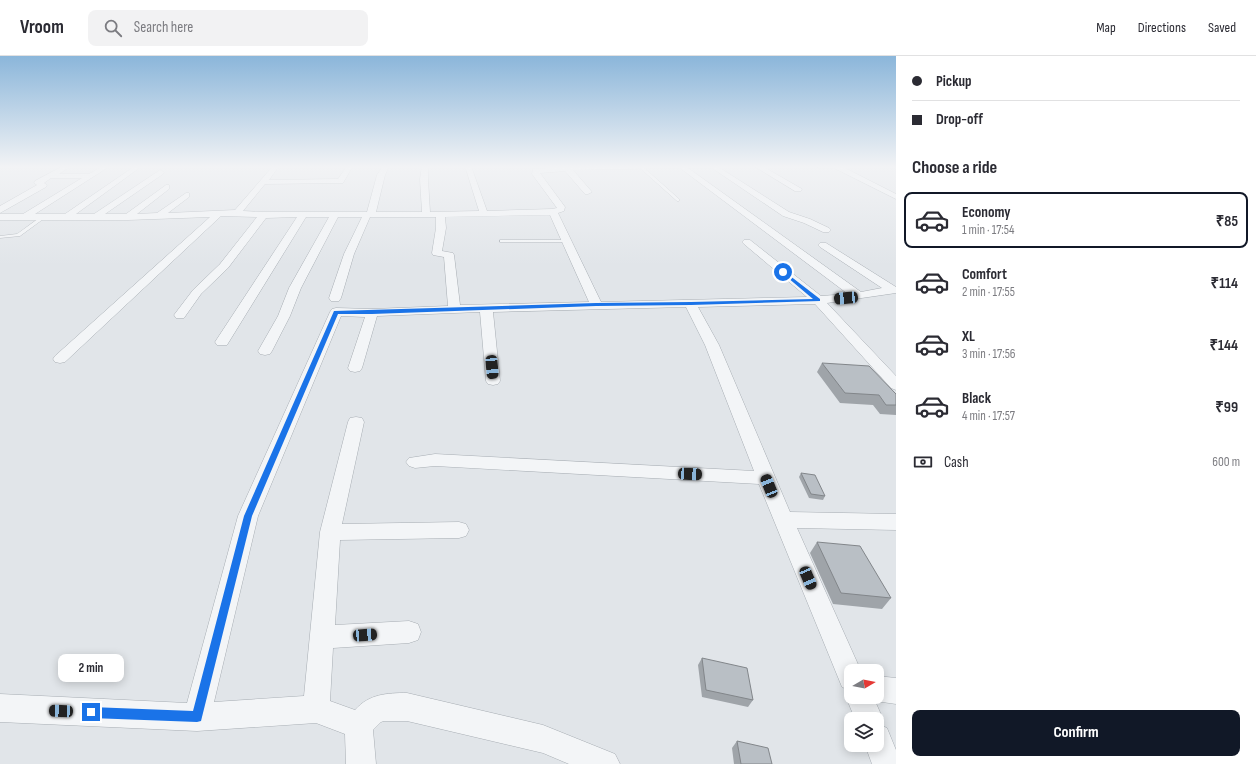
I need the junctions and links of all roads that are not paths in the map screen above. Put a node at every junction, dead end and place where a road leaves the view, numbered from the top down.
1 (19, 199) edge
2 (54, 199) edge
3 (92, 199) edge
4 (122, 199) edge
5 (151, 199) edge
6 (181, 199) edge
7 (249, 199) edge
8 (374, 199) edge
9 (429, 199) edge
10 (479, 199) edge
11 (555, 199) edge
12 (726, 199) edge
13 (763, 199) edge
14 (0, 210) edge
15 (553, 212) junction
16 (237, 213) junction
17 (218, 214) junction
18 (484, 214) junction
19 (263, 215) junction
20 (303, 215) junction
21 (335, 215) junction
22 (369, 215) junction
23 (433, 215) junction
24 (159, 216) junction
25 (0, 217) edge
26 (25, 217) junction
27 (44, 217) junction
28 (66, 217) junction
29 (96, 217) junction
30 (128, 217) junction
31 (826, 230) dead end
32 (0, 237) edge
33 (502, 241) dead end
34 (566, 241) junction
35 (747, 242) dead end
36 (823, 245) dead end
37 (894, 290) edge
38 (859, 296) junction
39 (335, 298) dead end
40 (818, 300) junction
41 (596, 304) junction
42 (691, 304) junction
43 (486, 308) junction
44 (454, 309) junction
45 (372, 313) junction
46 (180, 315) dead end
47 (222, 342) dead end
48 (265, 351) dead end
49 (60, 359) dead end
50 (355, 368) dead end
51 (493, 381) dead end
52 (896, 385) edge
53 (356, 422) dead end
54 (415, 462) dead end
55 (766, 478) junction
56 (784, 520) junction
57 (896, 522) edge
58 (459, 530) dead end
59 (330, 532) junction
60 (409, 632) dead end
61 (322, 637) junction
62 (845, 664) edge
63 (884, 690) edge
64 (896, 691) edge
65 (0, 708) edge
66 (316, 709) junction
67 (197, 717) junction
68 (359, 725) junction
69 (882, 752) edge
70 (361, 764) edge
71 (604, 764) edge
72 (887, 764) edge

1 - 14 street
2 - 26 street
3 - 28 street
4 - 29 street
5 - 30 street
6 - 24 street
7 - 16 street
8 - 22 street
9 - 23 street
10 - 18 street
11 - 15 street
12 - 38 street
13 - 31 street
15 - 18 street
15 - 34 street
16 - 17 street
16 - 19 street
17 - 24 street
17 - 49 street
18 - 23 street
19 - 20 street
19 - 46 street
20 - 21 street
20 - 47 street
21 - 22 street
21 - 48 street
22 - 23 street
22 - 39 street
23 - 44 street
24 - 30 street
25 - 26 street
26 - 27 street
27 - 28 street
27 - 32 lane
28 - 29 street
29 - 30 street
33 - 34 lane
34 - 41 street
35 - 40 street
36 - 37 street
37 - 38 street
38 - 40 street
40 - 42 street
40 - 52 street
41 - 42 street
41 - 43 street
42 - 55 street
43 - 44 street
43 - 51 street
44 - 45 street
45 - 50 street
45 - 67 street
53 - 59 street
54 - 55 street
55 - 56 street
56 - 57 street
56 - 62 street
58 - 59 street
59 - 61 street
60 - 61 street
61 - 66 street
63 - 64 street
65 - 67 street
66 - 67 street
66 - 68 street
68 - 70 street
68 - 71 street
69 - 72 street

